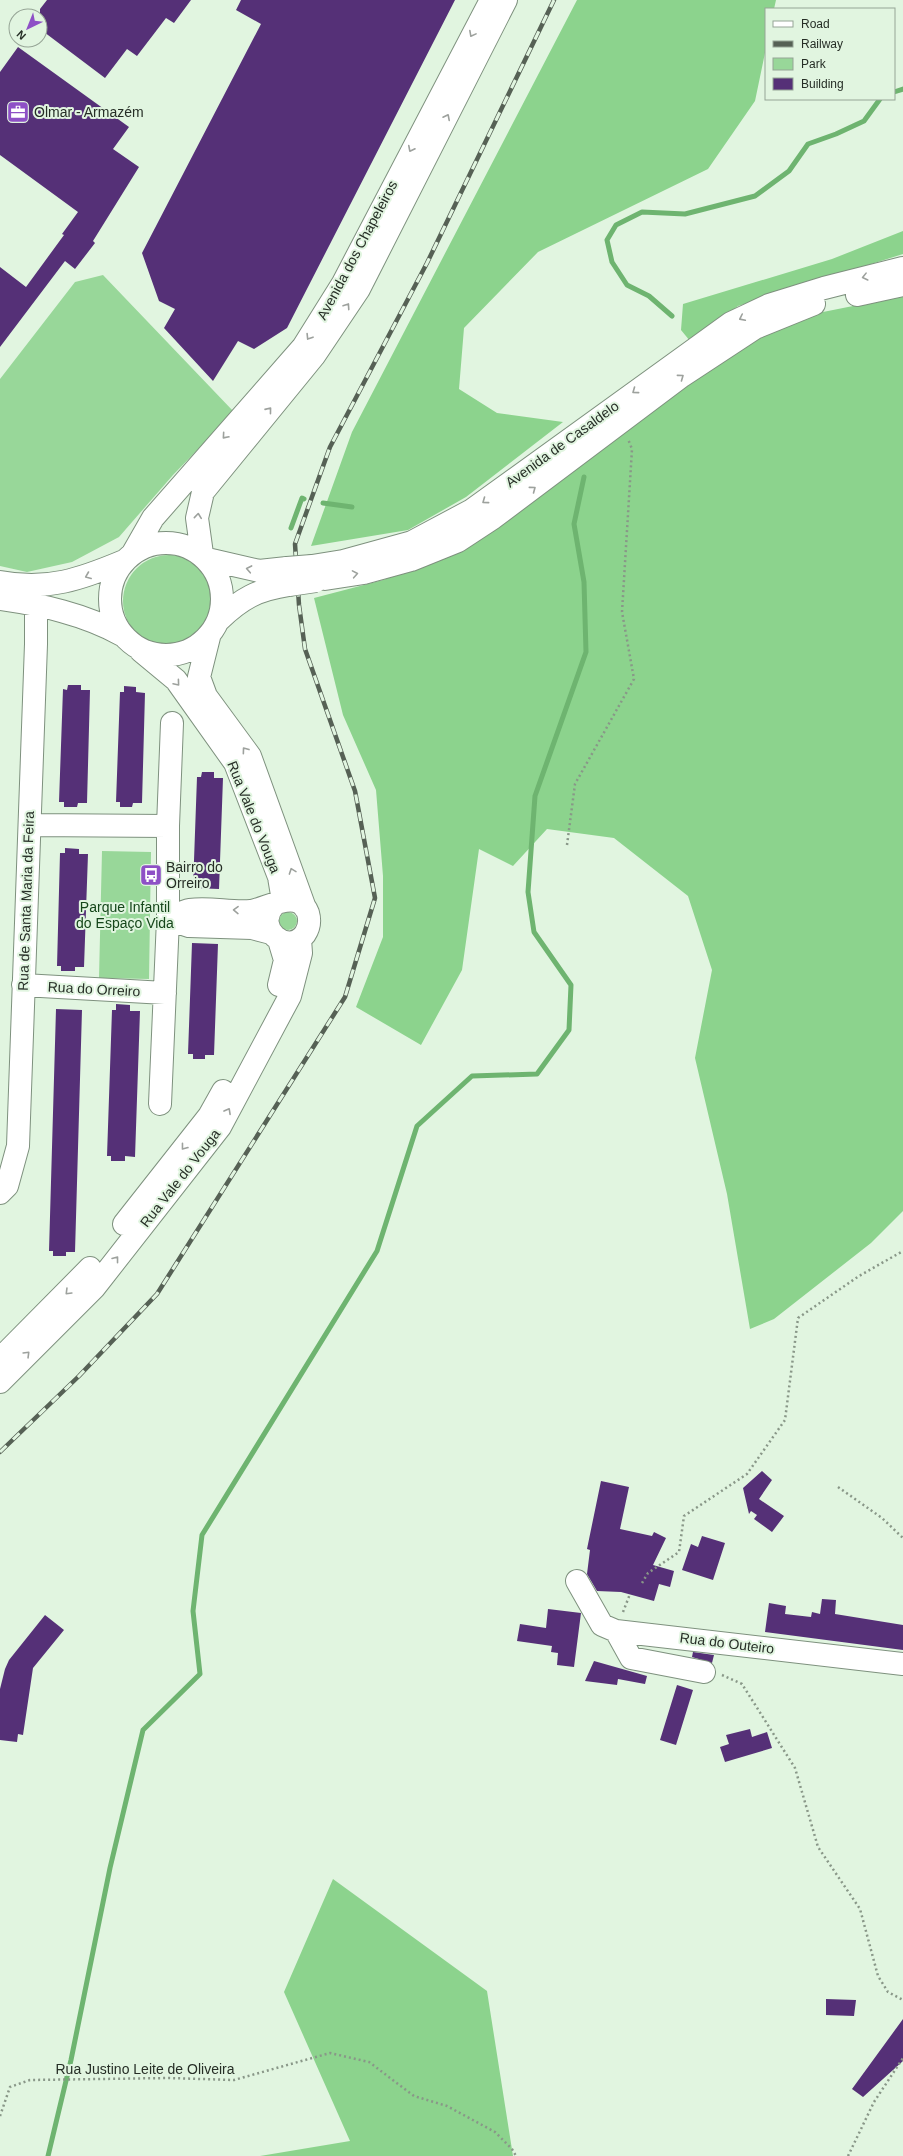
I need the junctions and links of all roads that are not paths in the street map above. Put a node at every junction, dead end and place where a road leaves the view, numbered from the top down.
1 (490, 0) edge
2 (506, 0) edge
3 (903, 268) edge
4 (903, 284) edge
5 (129, 557) junction
6 (205, 557) junction
7 (314, 573) junction
8 (288, 576) junction
9 (0, 582) edge
10 (0, 599) edge
11 (36, 605) junction
12 (214, 629) junction
13 (130, 641) junction
14 (172, 723) dead end
15 (30, 825) junction
16 (168, 826) junction
17 (279, 903) junction
18 (305, 908) junction
19 (168, 919) junction
20 (283, 937) junction
21 (23, 985) junction
22 (165, 993) junction
23 (160, 1104) dead end
24 (0, 1193) edge
25 (0, 1358) edge
26 (0, 1382) edge
27 (577, 1581) dead end
28 (616, 1631) junction
29 (903, 1664) edge
30 (704, 1672) road end

1 -> 5 street, Avenida dos Chapeleiros
6 -> 2 street, Avenida dos Chapeleiros
3 -> 7 street, Avenida de Casaldelo
7 -> 4 street, Avenida de Casaldelo
5 - 6 street
5 -> 9 street
5 - 13 street, Rua Vale do Vouga
8 -> 6 street, Avenida de Casaldelo
6 - 12 street, Rua Vale do Vouga
7 - 8 street, Avenida de Casaldelo, bridge
8 - 12 street, Avenida de Casaldelo
10 - 11 street
11 - 13 street
11 - 15 street, Rua de Santa Maria da Feira
12 - 13 street
18 -> 12 street, Rua Vale do Vouga
13 -> 17 street, Rua Vale do Vouga
14 - 16 street
15 - 16 street
15 - 21 street, Rua de Santa Maria da Feira
16 - 19 street
17 - 18 street
17 -> 19 street
17 - 20 street, Rua Vale do Vouga
18 - 20 street, Rua Vale do Vouga
19 - 20 street
19 - 22 street
20 -> 25 street, Rua Vale do Vouga
26 -> 20 street, Rua Vale do Vouga
21 - 22 street, Rua do Orreiro
21 - 24 street, Rua de Santa Maria da Feira
22 - 23 street
27 - 28 street, Rua do Outeiro
28 - 29 street, Rua do Outeiro
28 - 30 street

